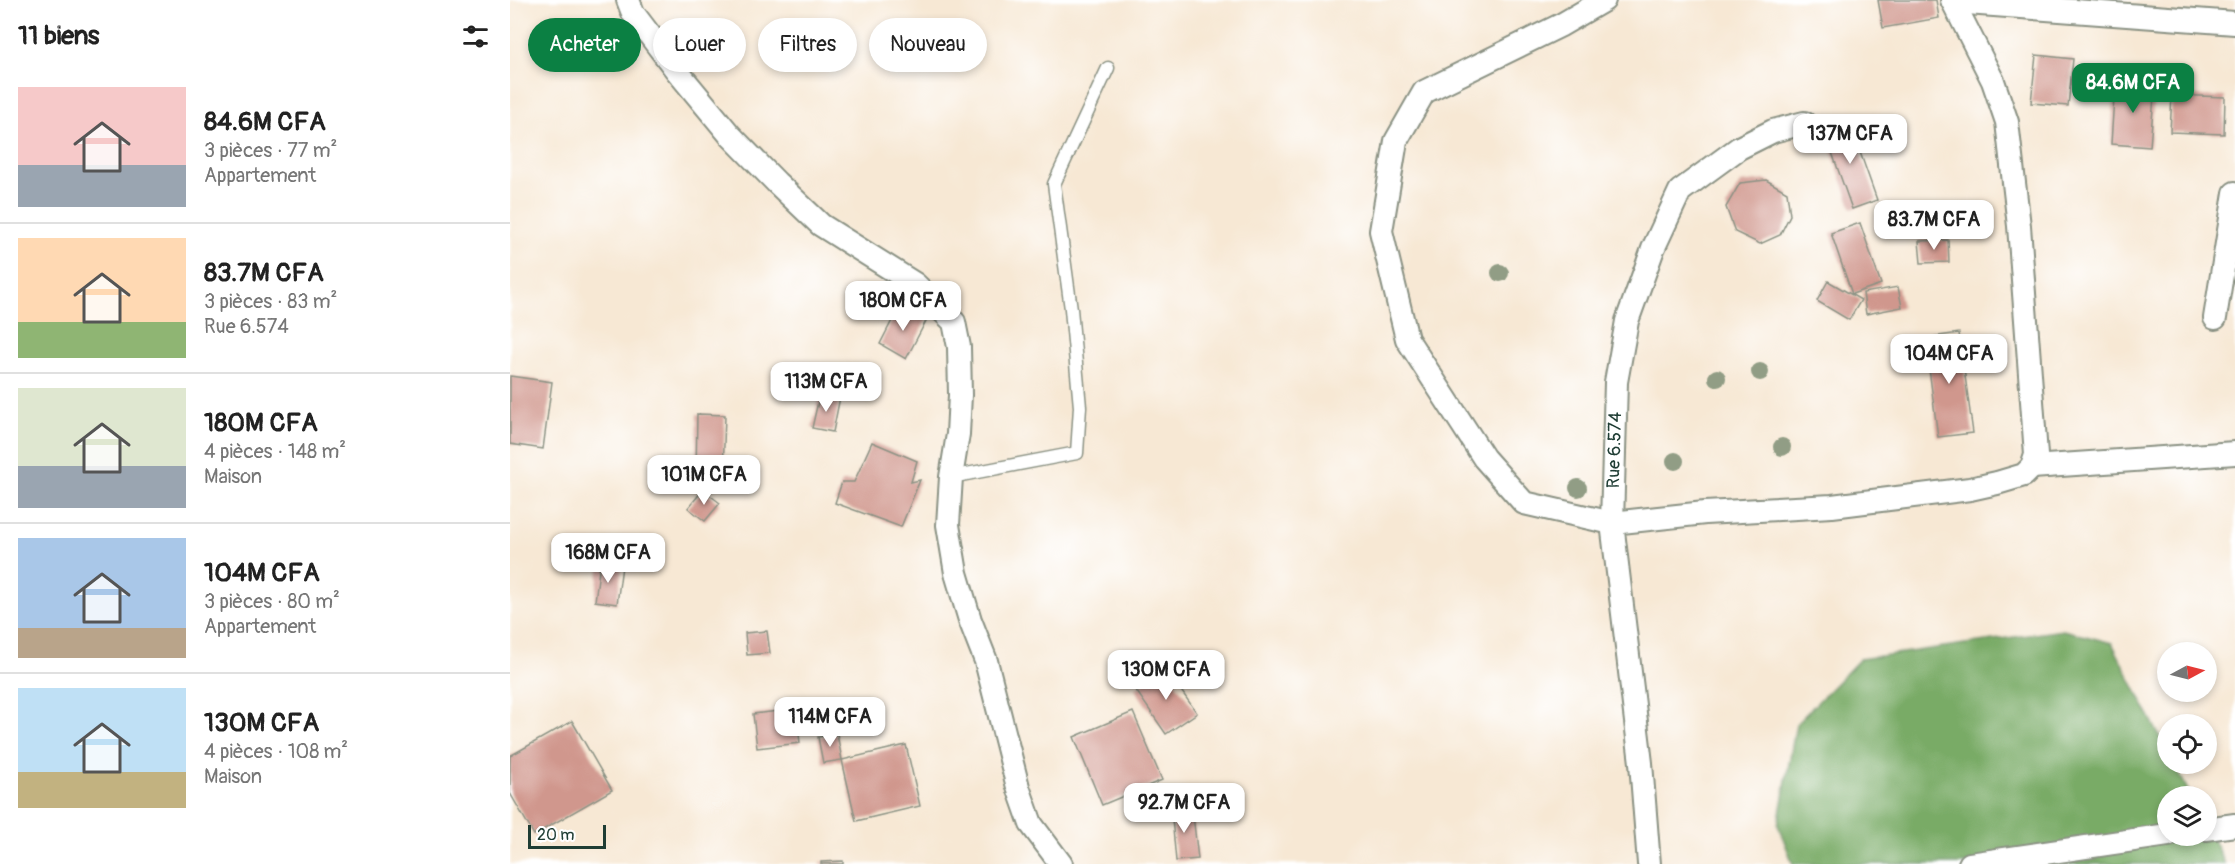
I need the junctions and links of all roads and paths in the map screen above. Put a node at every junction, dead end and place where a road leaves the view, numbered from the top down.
1 (628, 0) edge
2 (1604, 0) edge
3 (1953, 1) edge
4 (2235, 23) edge
5 (1108, 68) dead end
6 (1804, 123) dead end
7 (2235, 194) edge
8 (2216, 318) dead end
9 (2235, 453) edge
10 (2032, 467) junction
11 (951, 477) junction
12 (1612, 523) junction
13 (2235, 825) edge
14 (2217, 827) edge
15 (2157, 837) edge
16 (1061, 864) edge
17 (1649, 864) edge
18 (1970, 864) edge

1 - 11 street
2 - 12 street
3 - 4 street
3 - 10 street
5 - 11 lane
6 - 12 street, Rue 6.574
7 - 8 street
9 - 10 street
10 - 12 street
11 - 16 street
12 - 17 street, Rue 6.574
13 - 14 street
15 - 18 street

